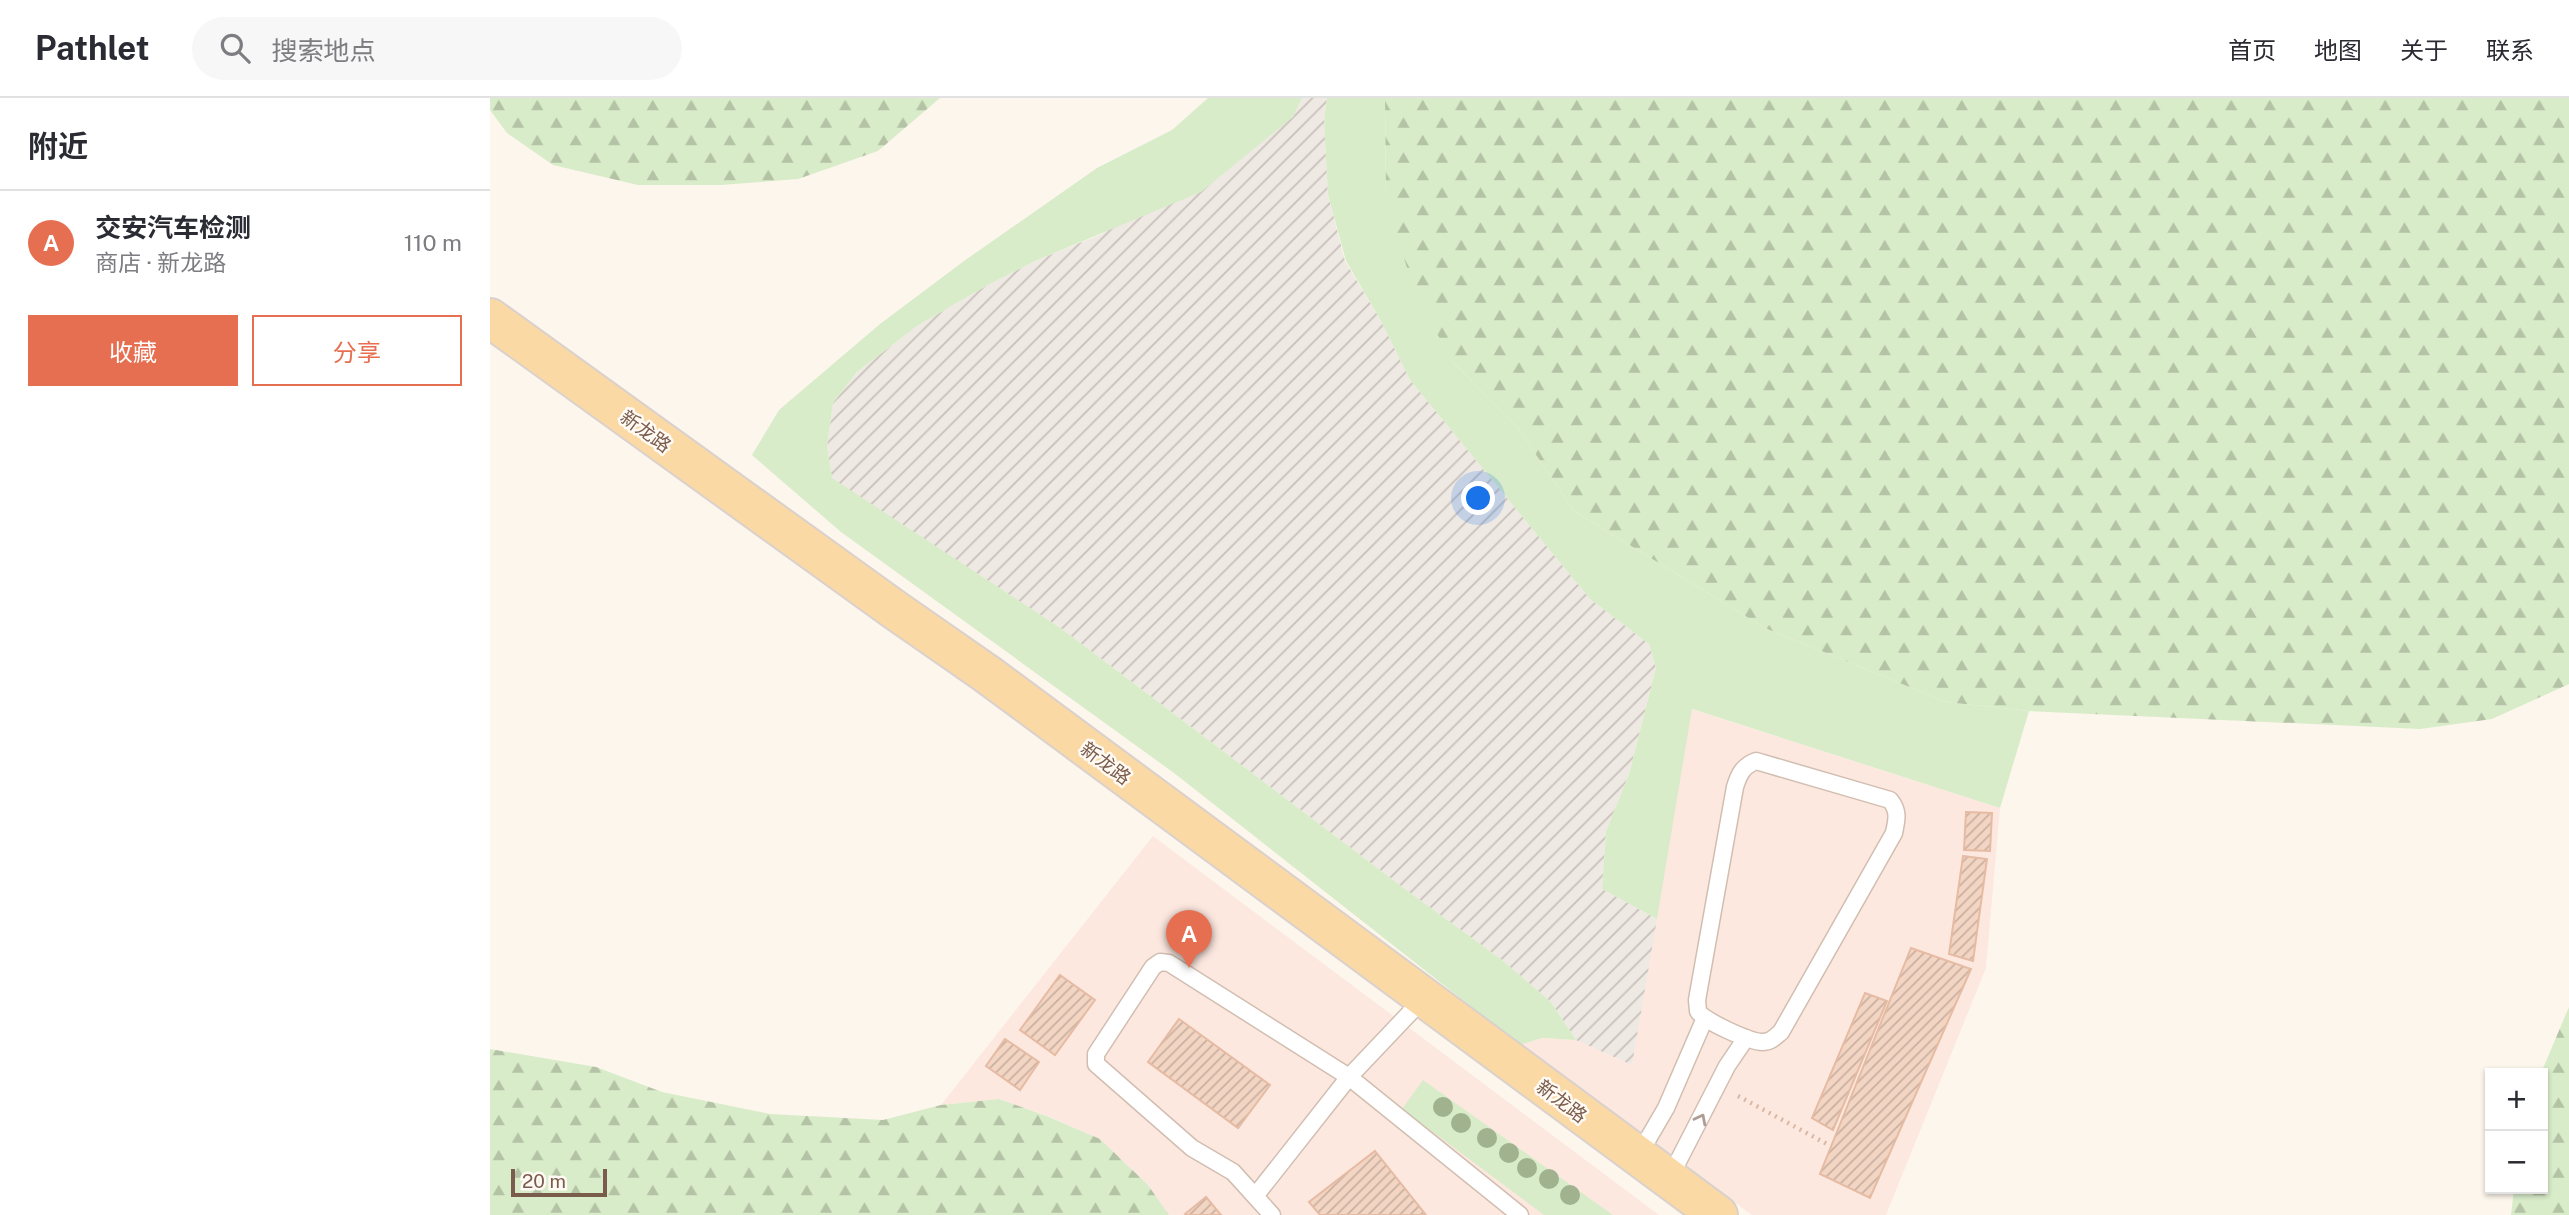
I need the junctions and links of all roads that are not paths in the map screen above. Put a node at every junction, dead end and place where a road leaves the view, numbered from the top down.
1 (490, 318) edge
2 (490, 334) edge
3 (1419, 1003) junction
4 (1705, 1018) junction
5 (1746, 1038) junction
6 (1349, 1077) junction
7 (1638, 1156) junction
8 (1669, 1179) junction
9 (1256, 1195) junction
10 (1272, 1215) edge
11 (1520, 1215) edge
12 (1694, 1215) edge
13 (1718, 1215) edge

1 - 3 main road, 新龙路
2 - 3 main road, 新龙路
3 - 6 lane
3 - 7 main road, 新龙路
3 - 12 main road, 新龙路
4 - 5 lane
4 - 5 lane
4 - 7 lane
8 -> 5 lane
6 - 9 lane
6 - 9 lane
6 - 11 lane
7 - 8 main road, 新龙路
8 - 13 main road, 新龙路
9 - 10 lane

